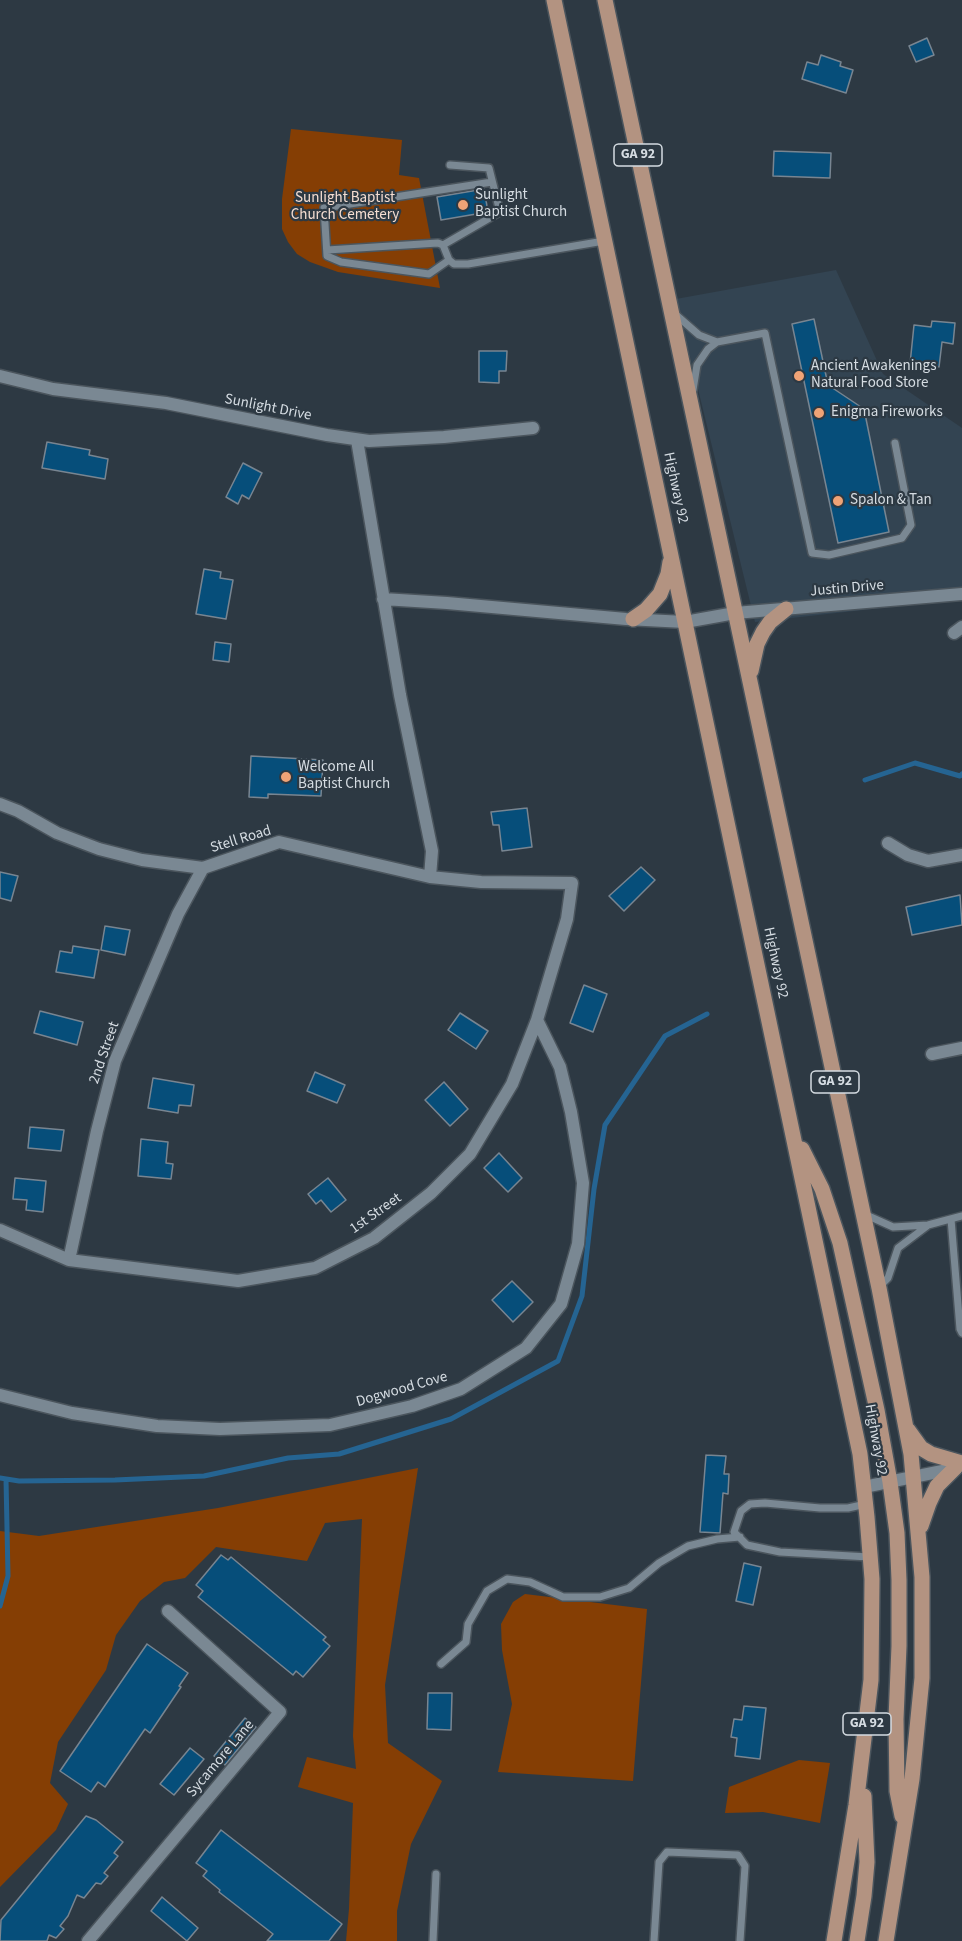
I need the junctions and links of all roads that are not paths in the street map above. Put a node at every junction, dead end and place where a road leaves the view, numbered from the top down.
1 (554, 0) edge
2 (605, 0) edge
3 (450, 165) dead end
4 (492, 182) junction
5 (604, 241) junction
6 (443, 245) junction
7 (327, 250) junction
8 (449, 260) junction
9 (671, 309) junction
10 (717, 342) junction
11 (0, 376) edge
12 (691, 404) junction
13 (532, 428) dead end
14 (357, 440) junction
15 (895, 443) dead end
16 (671, 556) junction
17 (962, 594) edge
18 (383, 599) junction
19 (786, 609) junction
20 (735, 613) junction
21 (633, 619) junction
22 (685, 622) junction
23 (751, 686) junction
24 (0, 804) edge
25 (888, 843) dead end
26 (962, 855) edge
27 (203, 868) junction
28 (430, 877) junction
29 (572, 883) joint
30 (537, 1020) junction
31 (962, 1048) edge
32 (932, 1054) dead end
33 (794, 1137) junction
34 (863, 1213) junction
35 (962, 1216) edge
36 (951, 1219) junction
37 (928, 1225) junction
38 (0, 1230) edge
39 (69, 1260) junction
40 (879, 1288) junction
41 (962, 1333) edge
42 (0, 1395) edge
43 (907, 1430) junction
44 (960, 1466) edge
45 (914, 1477) junction
46 (890, 1482) junction
47 (864, 1487) junction
48 (866, 1504) junction
49 (919, 1531) junction
50 (740, 1537) junction
51 (871, 1557) junction
52 (168, 1611) dead end
53 (441, 1664) dead end
54 (861, 1772) junction
55 (904, 1828) junction
56 (436, 1874) dead end
57 (88, 1941) edge
58 (432, 1941) edge
59 (654, 1941) edge
60 (740, 1941) edge
61 (834, 1941) edge
62 (857, 1941) edge
63 (886, 1941) edge

1 - 5 main road, Highway 92 / GA 92
2 - 9 main road, GA 92
3 - 4 lane
4 - 6 lane
4 - 7 lane
5 - 8 lane
5 - 16 main road, Highway 92 / GA 92
6 - 7 lane
6 - 8 lane
7 - 8 lane
9 - 10 lane
9 - 12 main road, GA 92
10 - 12 lane
10 - 15 lane
11 - 14 street, Sunlight Drive
12 - 20 main road, GA 92
13 - 14 street, Sunlight Drive
14 - 18 street
16 - 21 main road
16 - 22 main road, Highway 92 / GA 92
17 - 19 street, Justin Drive
18 - 21 street
18 - 28 street
19 - 20 street, Justin Drive
19 - 23 main road
20 - 22 street
20 - 23 main road, GA 92
21 - 22 street
22 - 33 main road, Highway 92 / GA 92
23 - 34 main road, GA 92
24 - 27 street, Stell Road
25 - 26 street
27 - 28 street, Stell Road
27 - 39 street, 2nd Street
28 - 29 street, Stell Road
29 - 30 street, 1st Street
30 - 39 street, 1st Street
30 - 42 street, Dogwood Cove
31 - 32 street
33 - 46 main road
33 - 47 main road, Highway 92 / GA 92
34 - 37 lane
34 - 40 main road, GA 92
35 - 36 lane
36 - 37 lane
36 - 41 lane
37 - 40 lane
38 - 39 street, 1st Street
40 - 43 main road, GA 92
43 - 44 main road
43 - 45 main road, GA 92
44 - 45 street
44 - 49 main road
45 - 46 street
45 - 49 main road, GA 92
46 - 47 street
46 - 55 main road
47 - 48 main road, Highway 92 / GA 92
48 - 50 lane
48 - 51 main road, Highway 92 / GA 92
49 - 55 main road, GA 92
50 - 51 lane
50 - 53 lane
51 - 54 main road, Highway 92 / GA 92
52 - 57 street, Sycamore Lane
54 - 61 main road, Highway 92 / GA 92
54 - 62 main road
55 - 63 main road, GA 92
56 - 58 lane
59 - 60 lane

